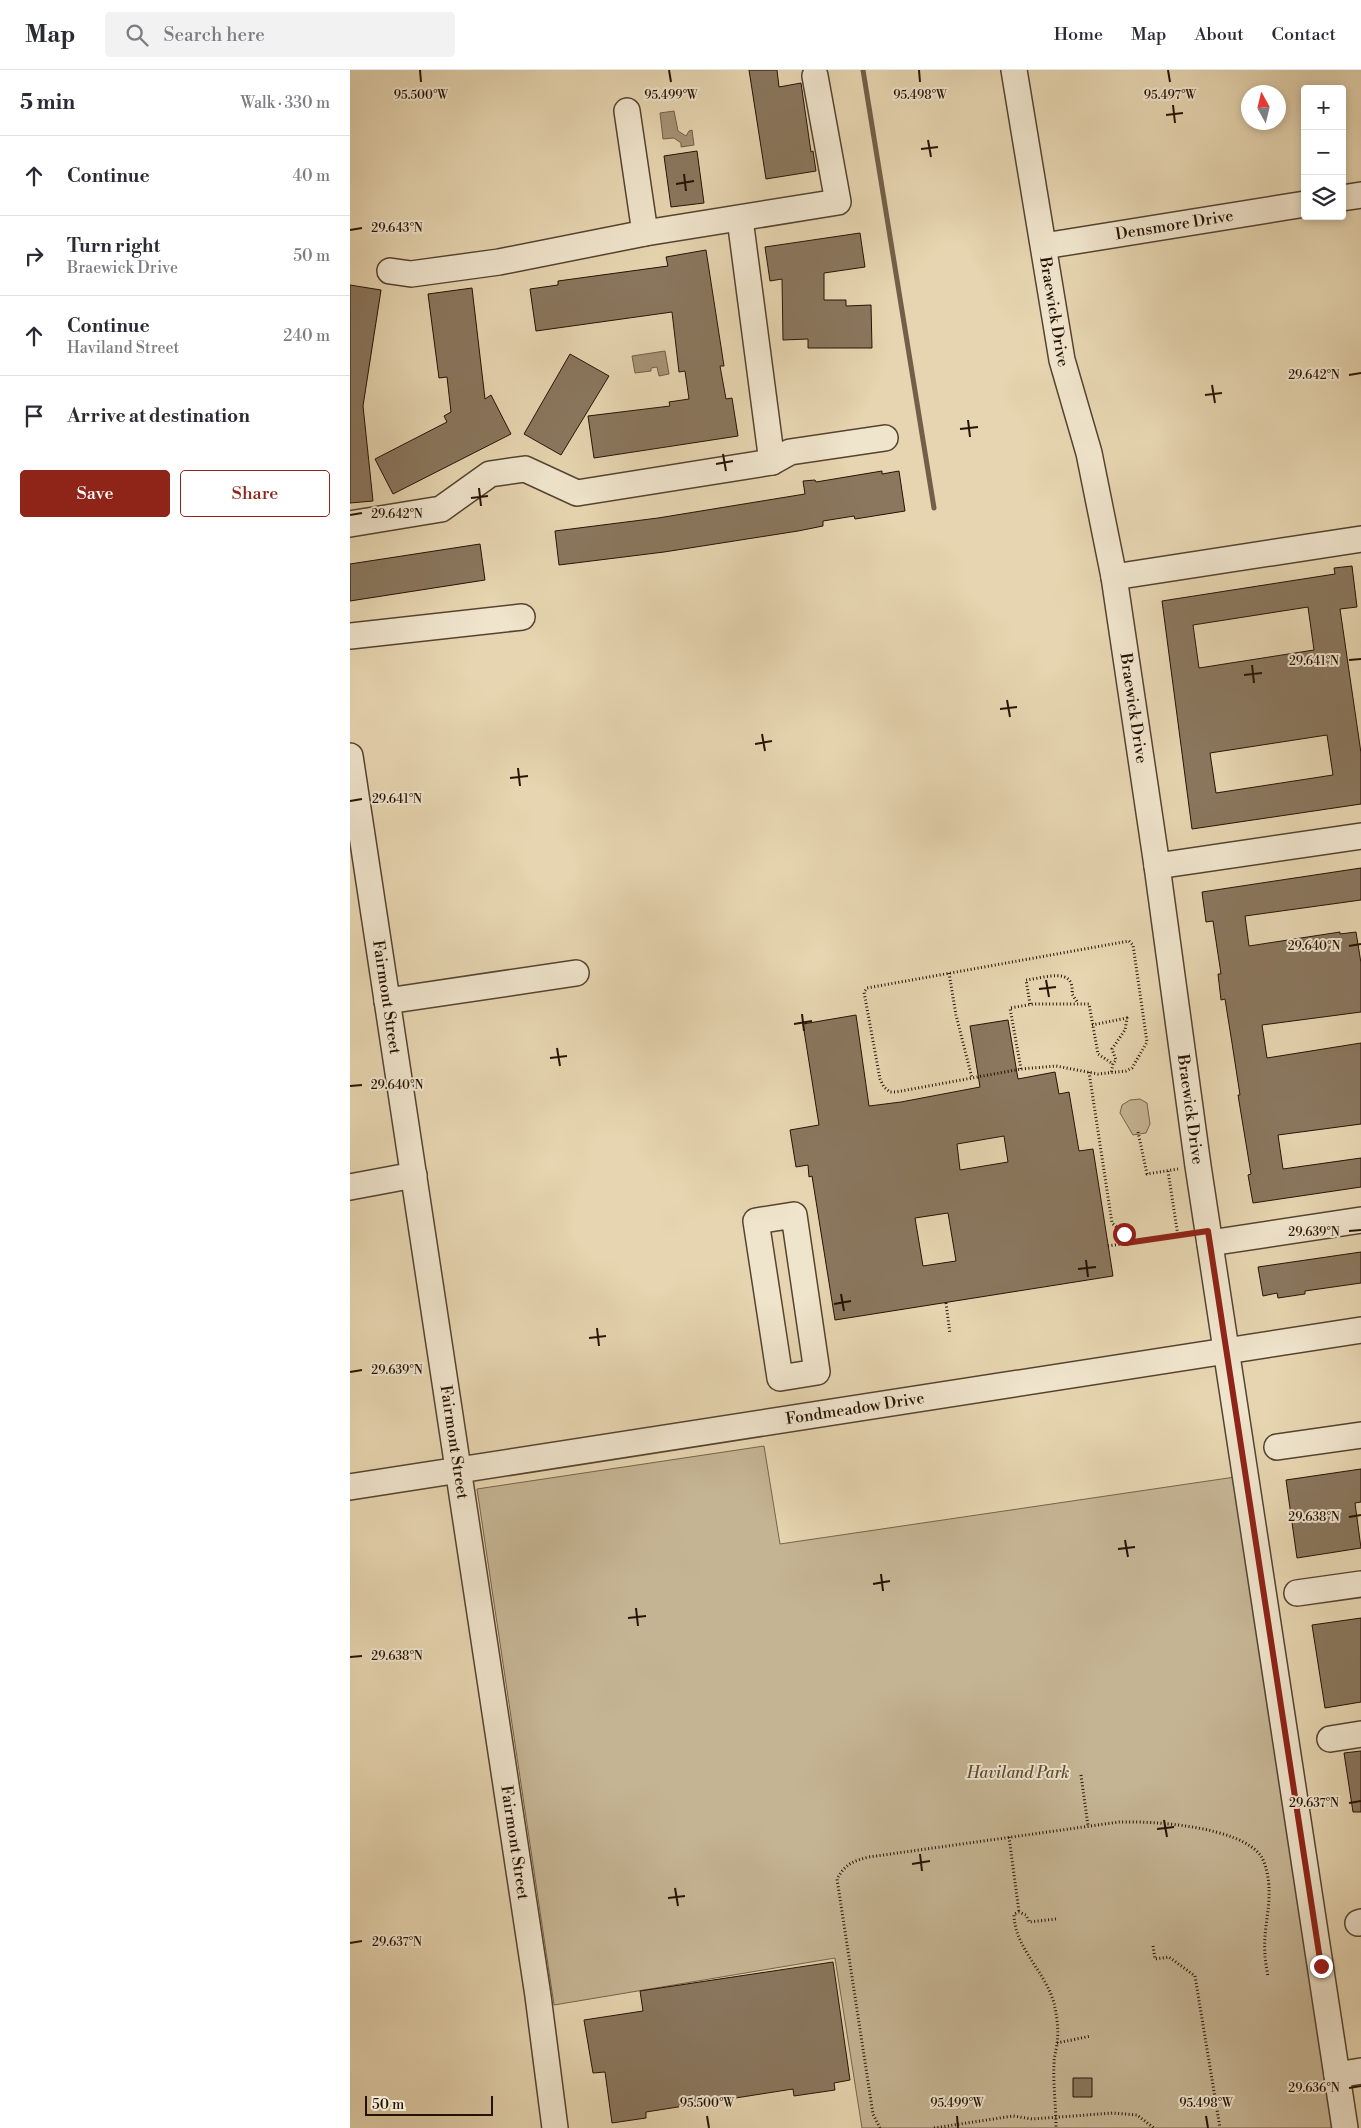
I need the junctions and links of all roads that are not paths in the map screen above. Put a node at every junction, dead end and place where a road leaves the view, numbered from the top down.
1 (1014, 70) edge
2 (815, 76) dead end
3 (628, 111) dead end
4 (1361, 195) edge
5 (1346, 197) edge
6 (1301, 205) edge
7 (740, 219) junction
8 (645, 233) junction
9 (1044, 246) junction
10 (390, 271) dead end
11 (885, 438) dead end
12 (772, 462) junction
13 (350, 524) edge
14 (1361, 539) edge
15 (1114, 577) junction
16 (522, 617) dead end
17 (350, 636) edge
18 (350, 756) edge
19 (1361, 836) edge
20 (1157, 866) junction
21 (576, 973) dead end
22 (387, 1001) junction
23 (414, 1176) junction
24 (350, 1186) edge
25 (1361, 1220) edge
26 (1209, 1237) junction
27 (1361, 1330) edge
28 (1228, 1351) junction
29 (800, 1375) junction
30 (806, 1416) junction
31 (1361, 1435) edge
32 (1277, 1447) dead end
33 (457, 1470) junction
34 (350, 1487) edge
35 (1361, 1584) edge
36 (1297, 1593) dead end
37 (1361, 1734) edge
38 (1330, 1739) dead end
39 (1349, 2073) edge
40 (555, 2128) edge
41 (1345, 2128) edge

1 - 9 street, Braewick Drive
2 - 7 street
3 - 8 street
4 - 5 street
6 - 9 street, Densmore Drive
7 - 8 street
7 - 12 street
8 - 10 street
9 - 15 street, Braewick Drive
11 - 12 street
12 - 13 street
14 - 15 street
15 - 20 street, Braewick Drive
16 - 17 street
18 - 22 street, Fairmont Street
19 - 20 street
20 - 26 street, Braewick Drive
21 - 22 street
22 - 23 street, Fairmont Street
23 - 24 street
23 - 33 street, Fairmont Street
25 - 26 street
26 - 28 street, Braewick Drive
27 - 28 street, Fondmeadow Drive
28 - 30 street, Fondmeadow Drive
28 - 39 street, Braewick Drive
29 - 29 street
29 - 30 street
30 - 33 street, Fondmeadow Drive
31 - 32 street
33 - 34 street, Fondmeadow Drive
33 - 40 street, Fairmont Street
35 - 36 street
37 - 38 street
39 - 41 street, Braewick Drive

